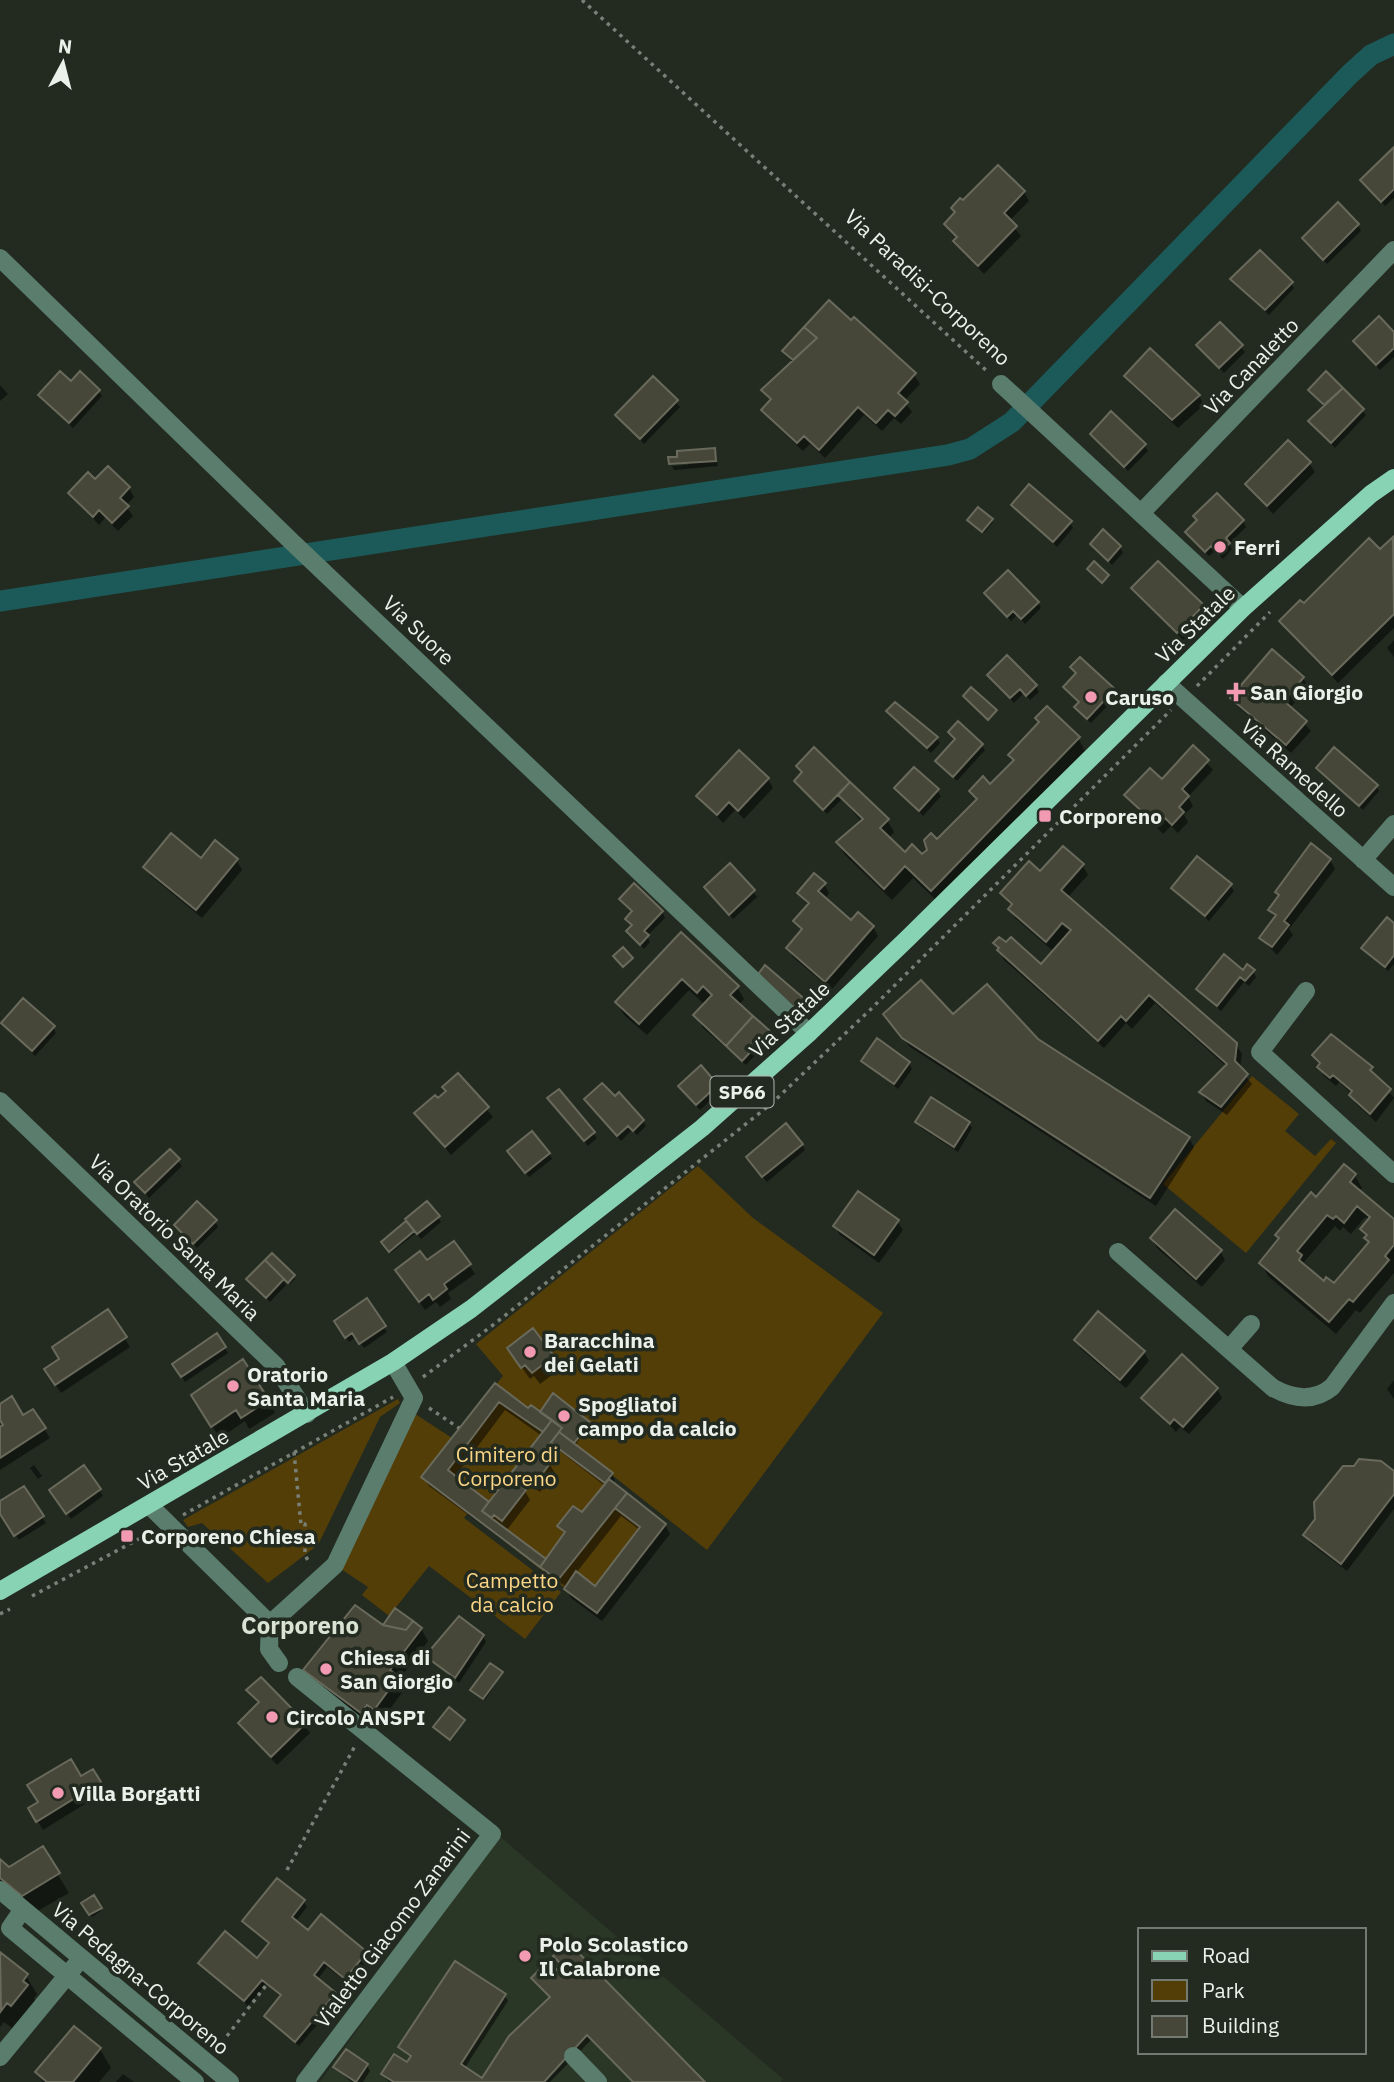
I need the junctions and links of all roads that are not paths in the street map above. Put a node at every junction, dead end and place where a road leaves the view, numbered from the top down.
1 (1394, 250) edge
2 (0, 258) edge
3 (1000, 384) road end
4 (1394, 478) edge
5 (1141, 513) junction
6 (1243, 608) junction
7 (1166, 683) junction
8 (1394, 824) edge
9 (1363, 860) junction
10 (1394, 887) edge
11 (1306, 991) dead end
12 (809, 1033) junction
13 (0, 1101) edge
14 (1394, 1174) edge
15 (1118, 1252) dead end
16 (1394, 1303) edge
17 (1251, 1324) dead end
18 (1229, 1349) junction
19 (393, 1362) junction
20 (307, 1414) junction
21 (149, 1505) junction
22 (0, 1591) edge
23 (270, 1624) junction
24 (279, 1663) dead end
25 (296, 1677) dead end
26 (0, 1890) edge
27 (23, 1909) junction
28 (82, 1958) junction
29 (67, 1975) junction
30 (573, 2056) dead end
31 (0, 2057) edge
32 (195, 2082) edge
33 (230, 2082) edge
34 (305, 2082) edge
35 (598, 2082) edge

1 - 5 street, Via Canaletto
2 - 12 street, Via Suore
3 - 5 street, Via Paradisi-Corporeno
4 - 6 main road, Via Statale / SP66
5 - 6 street, Via Paradisi-Corporeno
6 - 7 main road, Via Statale / SP66
7 - 9 street, Via Ramedello
7 - 12 main road, Via Statale / SP66
8 - 9 street
9 - 10 street, Via Ramedello
11 - 14 street
12 - 19 main road, Via Statale / SP66
13 - 20 street, Via Oratorio Santa Maria
15 - 18 street
16 - 18 street
17 - 18 street
19 - 20 main road, Via Statale / SP66
19 - 23 street
20 - 21 main road, Via Statale / SP66
21 - 22 main road, Via Statale / SP66
21 - 23 street
23 - 24 street
25 - 34 street, Vialetto Giacomo Zanarini
26 - 27 street, Via Pedagna-Corporeno
27 - 28 street, Via Pedagna-Corporeno
27 - 29 street, Via Pedagna-Corporeno
28 - 29 street
28 - 33 street, Via Pedagna-Corporeno
29 - 31 street
29 - 32 street, Via Pedagna-Corporeno
30 - 35 street

